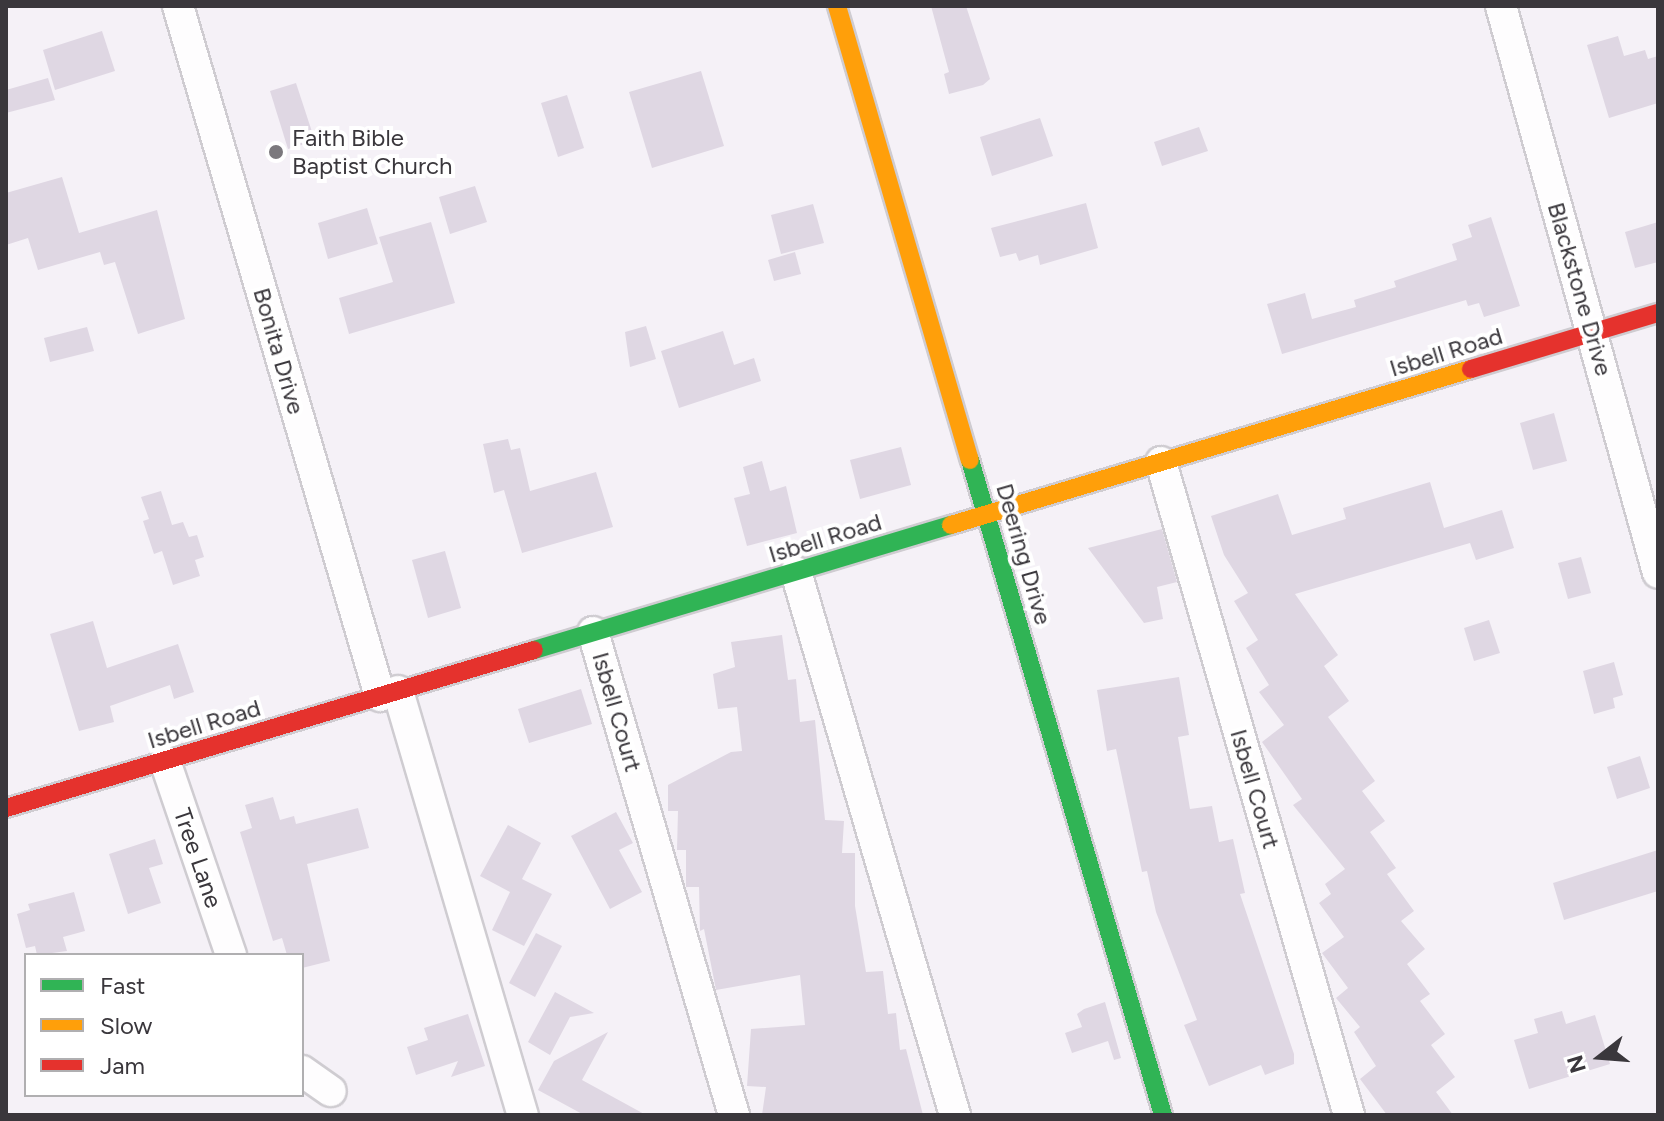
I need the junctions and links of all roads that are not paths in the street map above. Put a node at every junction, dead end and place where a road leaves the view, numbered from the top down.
1 (178, 6) edge
2 (837, 6) edge
3 (1501, 6) edge
4 (1658, 313) edge
5 (1592, 333) junction
6 (1161, 462) junction
7 (987, 514) junction
8 (796, 572) junction
9 (1658, 573) edge
10 (593, 632) junction
11 (389, 694) junction
12 (165, 761) junction
13 (6, 808) edge
14 (230, 953) edge
15 (304, 1072) edge
16 (331, 1091) dead end
17 (523, 1115) edge
18 (734, 1115) edge
19 (955, 1115) edge
20 (1163, 1115) edge
21 (1349, 1115) edge

1 - 11 street, Bonita Drive
2 - 7 street, Deering Drive
3 - 5 street, Blackstone Drive
4 - 5 street, Isbell Road
5 - 6 street, Isbell Road
5 - 9 street, Blackstone Drive
6 - 7 street, Isbell Road
6 - 21 street, Isbell Court
7 - 8 street, Isbell Road
7 - 20 street, Deering Drive
8 - 10 street, Isbell Road
8 - 19 street
10 - 11 street, Isbell Road
10 - 18 street, Isbell Court
11 - 12 street, Isbell Road
11 - 17 street
12 - 13 street, Isbell Road
12 - 14 street, Tree Lane
15 - 16 street

